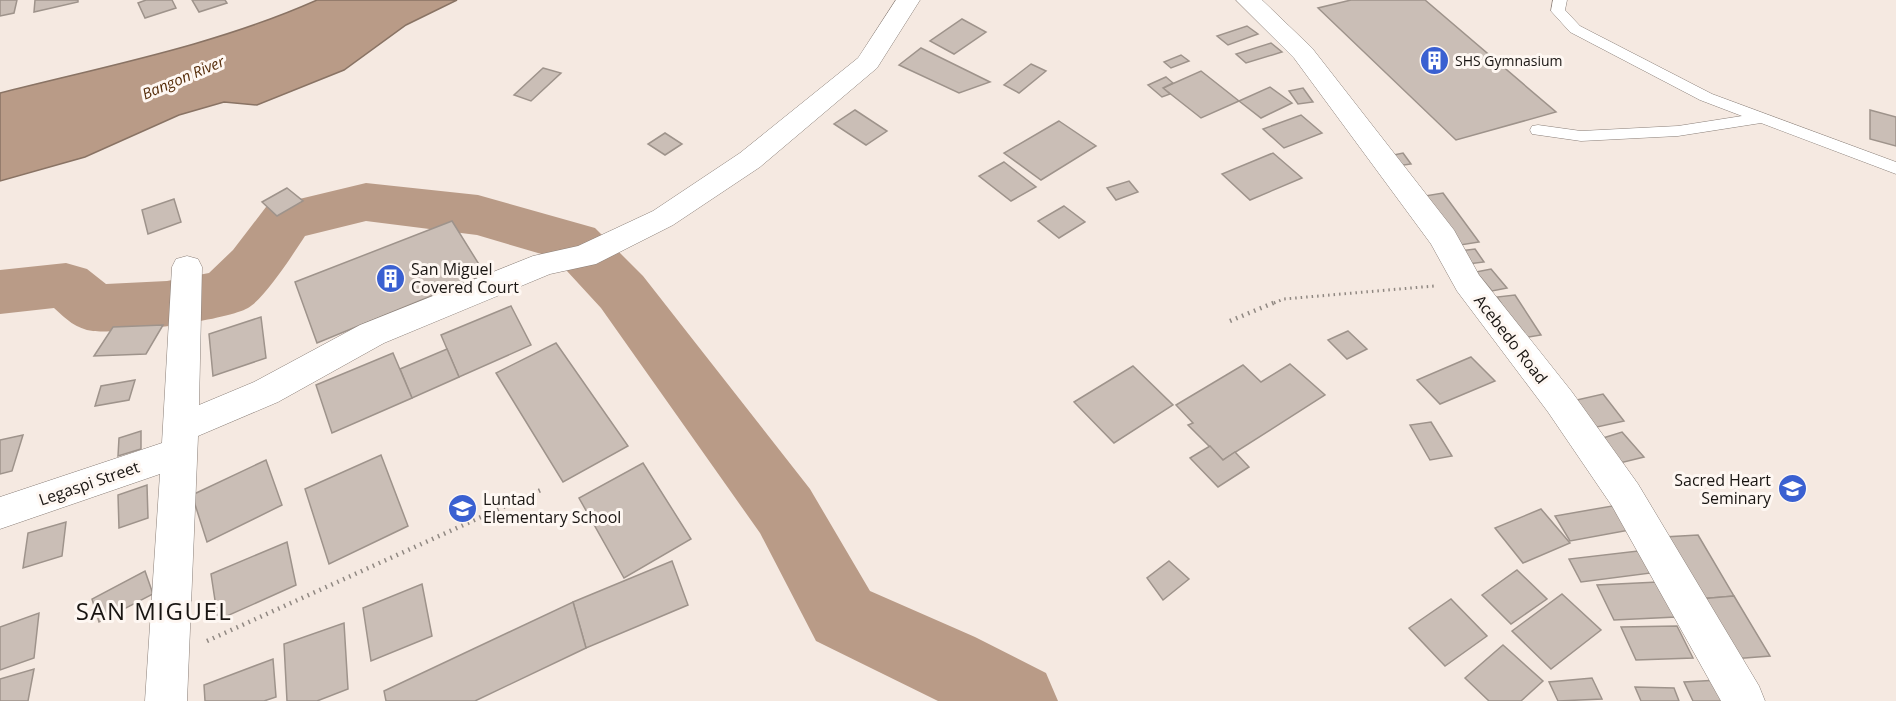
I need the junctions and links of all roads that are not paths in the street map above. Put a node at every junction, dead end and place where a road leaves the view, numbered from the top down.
1 (908, 0) edge
2 (1248, 0) edge
3 (1560, 0) edge
4 (1763, 118) junction
5 (1538, 130) dead end
6 (1896, 168) edge
7 (187, 267) dead end
8 (180, 440) junction
9 (0, 513) edge
10 (166, 701) edge
11 (1744, 701) edge

1 - 8 street, Legaspi Street
2 - 11 street, Acebedo Road
3 - 4 lane
4 - 5 lane
4 - 6 lane
7 - 8 street
8 - 9 street, Legaspi Street
8 - 10 street

